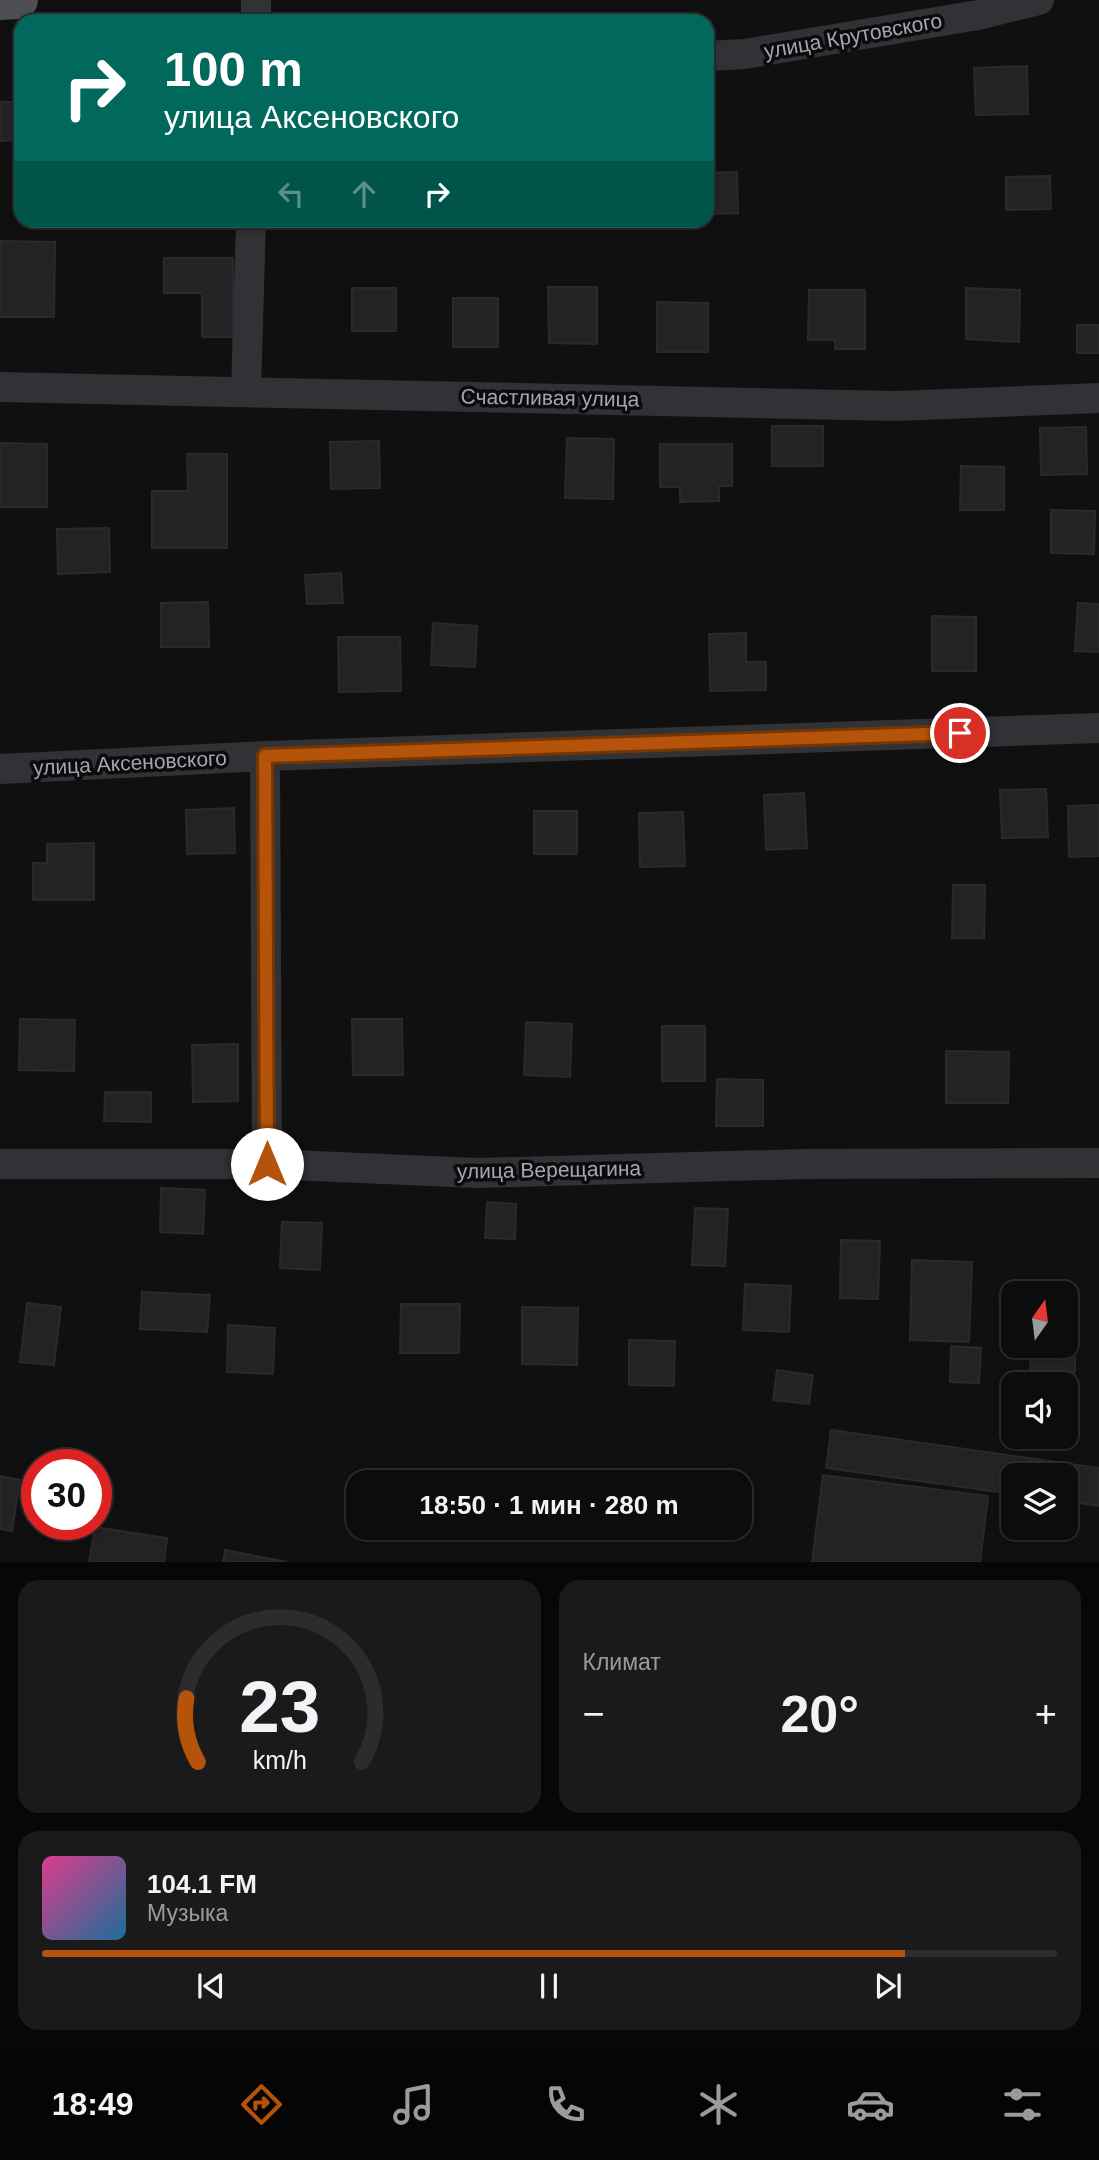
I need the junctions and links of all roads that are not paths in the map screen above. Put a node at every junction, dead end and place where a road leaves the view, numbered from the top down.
1 (19, 0) edge
2 (1039, 0) edge
3 (0, 1) edge
4 (714, 56) edge
5 (251, 228) edge
6 (0, 387) edge
7 (246, 392) junction
8 (1099, 398) edge
9 (1099, 728) edge
10 (265, 756) junction
11 (0, 769) edge
12 (1099, 1163) edge
13 (0, 1164) edge
14 (267, 1164) junction

1 - 3 main road
2 - 4 street, улица Крутовского
5 - 7 street
6 - 7 street, Счастливая улица
7 - 8 street, Счастливая улица
9 - 10 street, улица Аксеновского
10 - 11 street, улица Аксеновского
10 - 14 street
12 - 14 street, улица Верещагина
13 - 14 street, улица Верещагина

